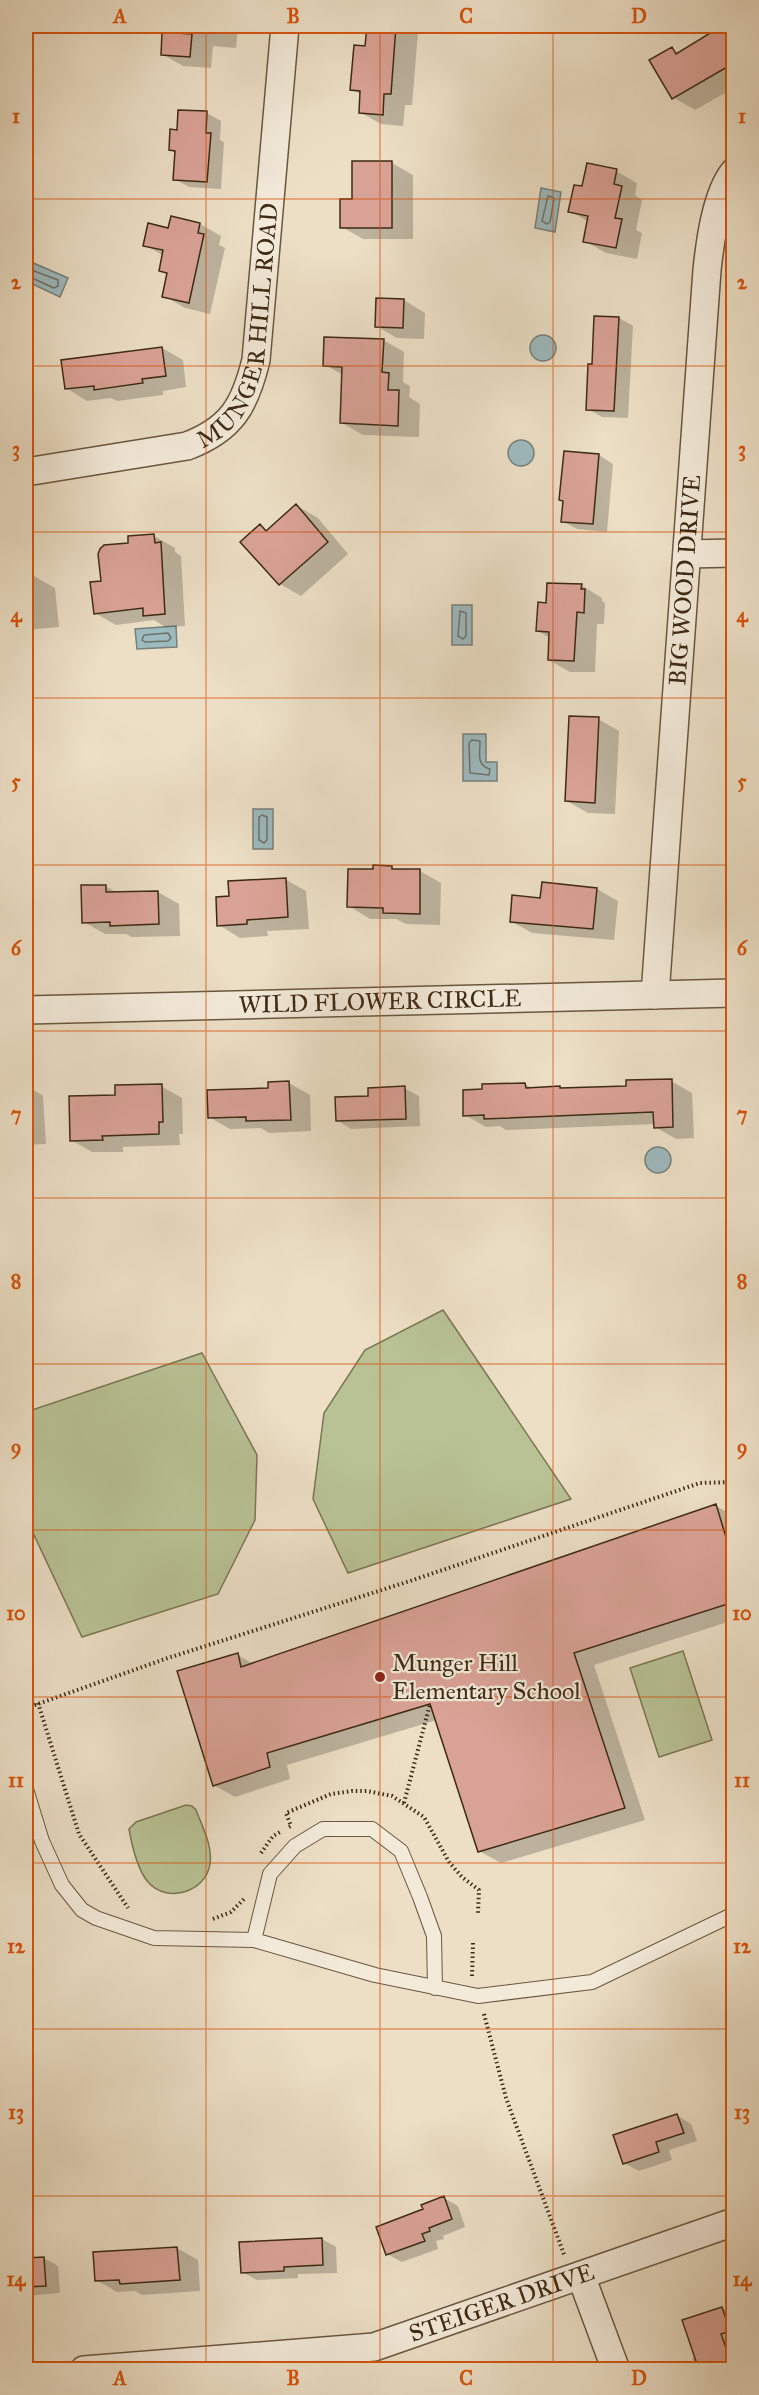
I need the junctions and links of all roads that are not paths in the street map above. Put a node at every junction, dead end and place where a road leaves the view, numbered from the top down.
1 (285, 26) edge
2 (734, 172) edge
3 (26, 472) edge
4 (734, 553) edge
5 (687, 554) junction
6 (734, 993) edge
7 (655, 995) junction
8 (26, 1010) edge
9 (26, 1789) edge
10 (734, 1914) edge
11 (254, 1940) junction
12 (435, 1988) junction
13 (734, 2222) edge
14 (575, 2271) junction
15 (157, 2367) edge
16 (84, 2370) edge
17 (616, 2370) edge

1 - 3 street, MUNGER HILL ROAD
2 - 5 street, BIG WOOD DRIVE
4 - 5 street
5 - 7 street, BIG WOOD DRIVE
6 - 7 street, WILD FLOWER CIRCLE
7 - 8 street, WILD FLOWER CIRCLE
9 - 11 lane
10 - 12 lane
11 - 12 lane
11 - 12 lane
13 - 14 street, STEIGER DRIVE
14 - 15 street, STEIGER DRIVE
14 - 17 street
15 - 16 street, STEIGER DRIVE

